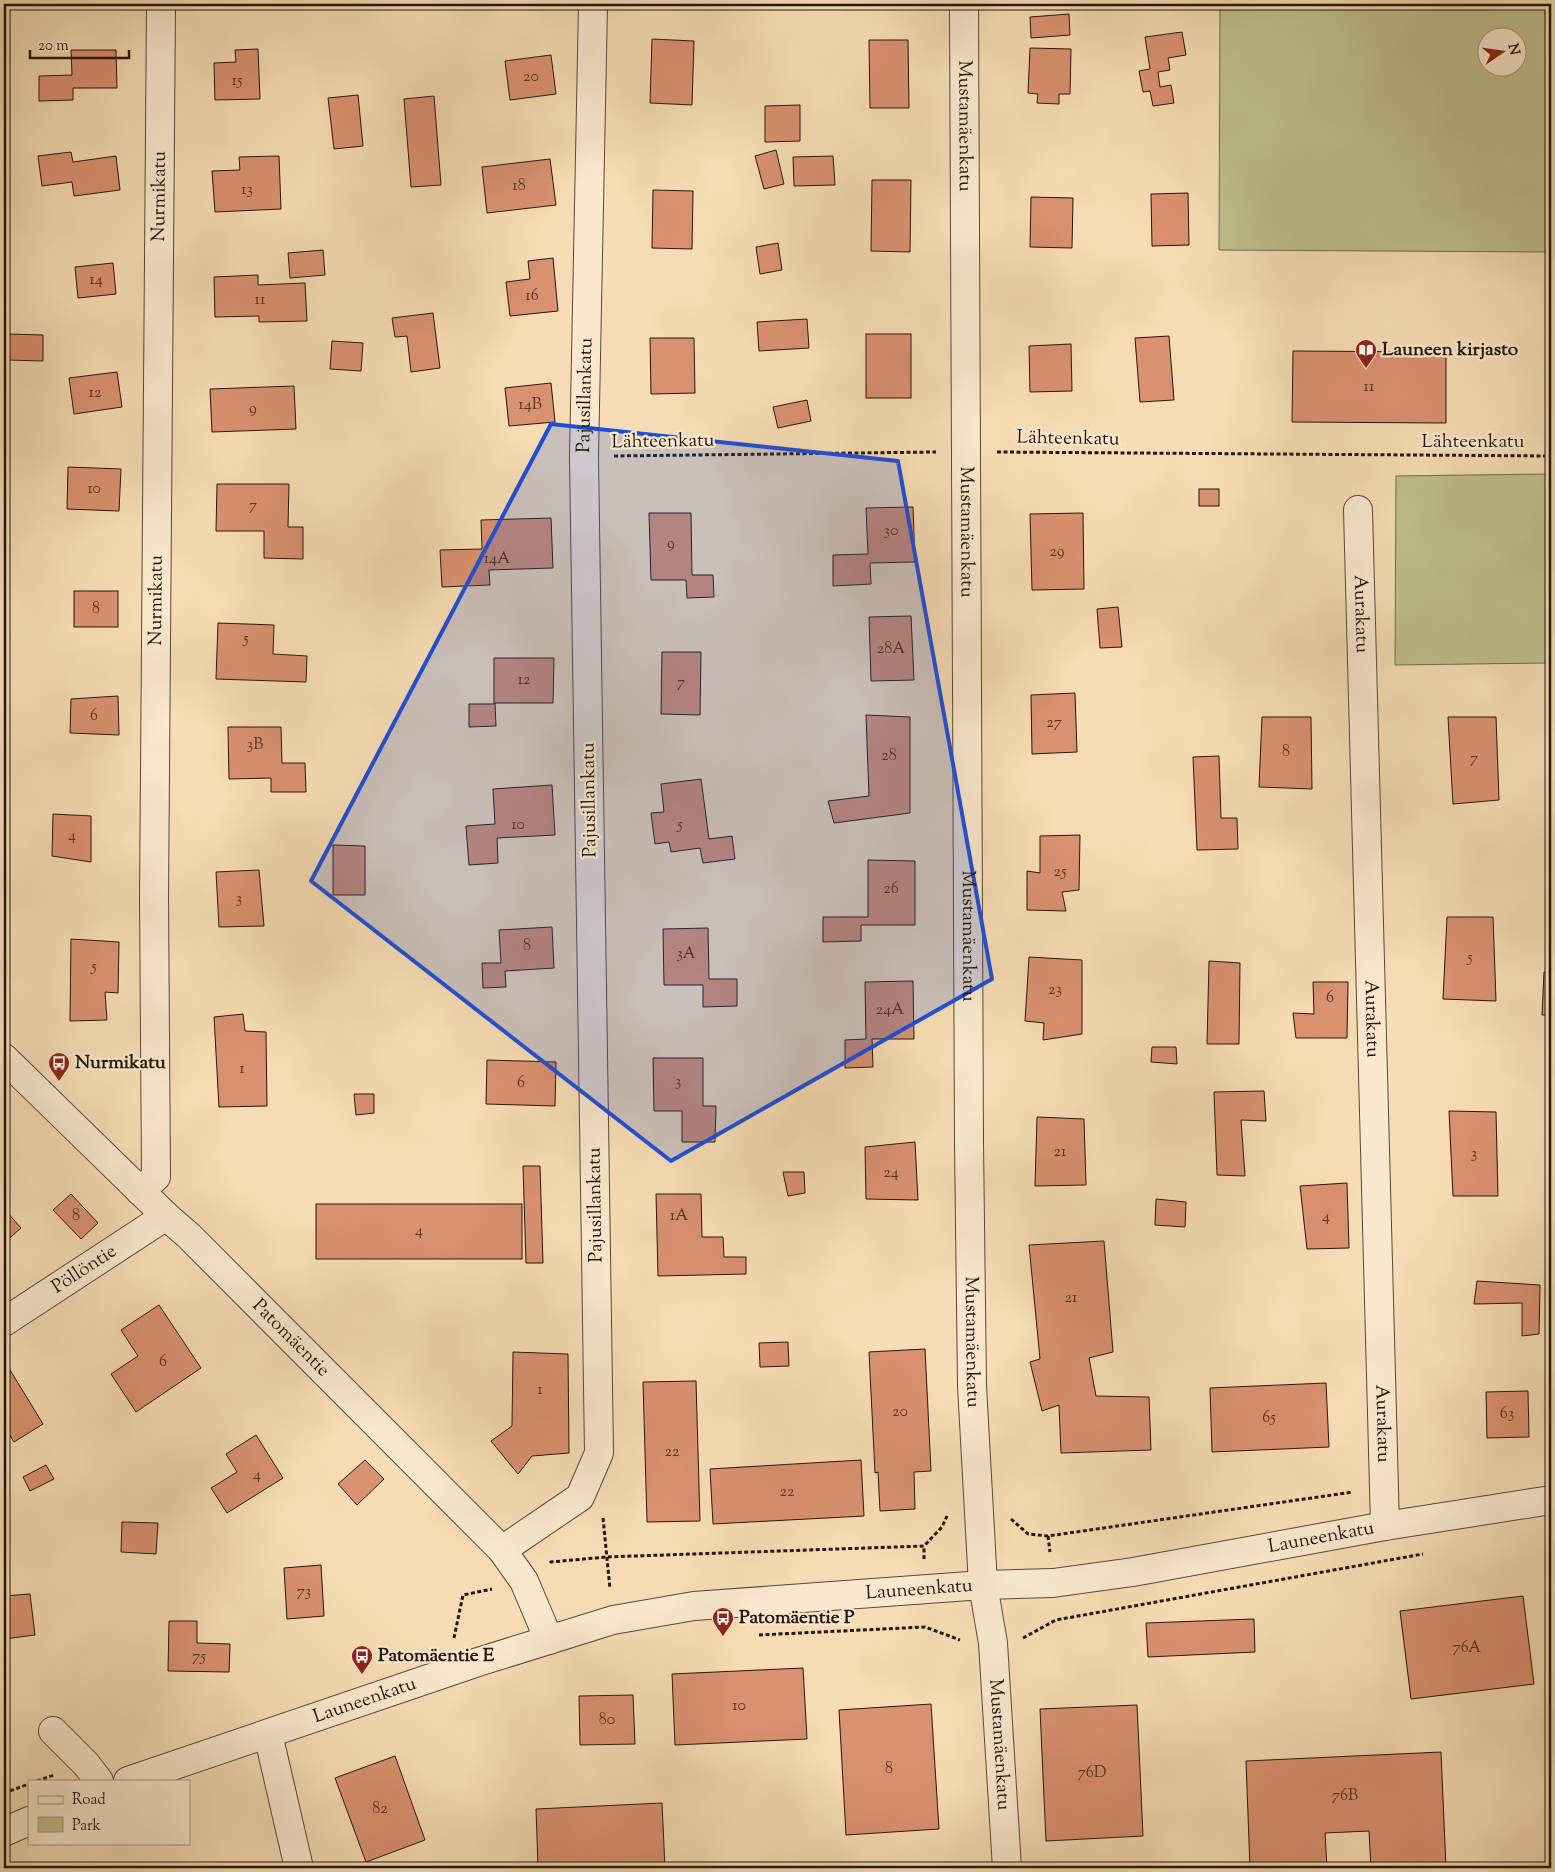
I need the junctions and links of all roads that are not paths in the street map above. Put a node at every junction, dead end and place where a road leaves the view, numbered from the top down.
1 (161, 4) edge
2 (593, 4) edge
3 (964, 4) edge
4 (1358, 510) dead end
5 (4, 1058) edge
6 (140, 1191) junction
7 (166, 1216) junction
8 (4, 1322) edge
9 (1551, 1500) edge
10 (1385, 1526) junction
11 (513, 1543) junction
12 (983, 1585) junction
13 (549, 1640) junction
14 (53, 1731) dead end
15 (268, 1734) junction
16 (93, 1772) edge
17 (131, 1780) edge
18 (28, 1820) edge
19 (4, 1832) edge
20 (299, 1868) edge
21 (1007, 1868) edge

1 - 6 street, Nurmikatu
2 - 11 street, Pajusillankatu
3 - 12 street, Mustamäenkatu
4 - 10 street, Aurakatu
5 - 6 street, Patomäentie
6 - 7 street, Patomäentie
7 - 8 street, Pöllöntie
7 - 11 street, Patomäentie
9 - 10 street, Launeenkatu
10 - 12 street, Launeenkatu
11 - 13 street, Patomäentie
12 - 13 street, Launeenkatu
12 - 21 street, Mustamäenkatu
13 - 15 street, Launeenkatu
14 - 16 street
15 - 17 street, Launeenkatu
15 - 20 street
18 - 19 street

